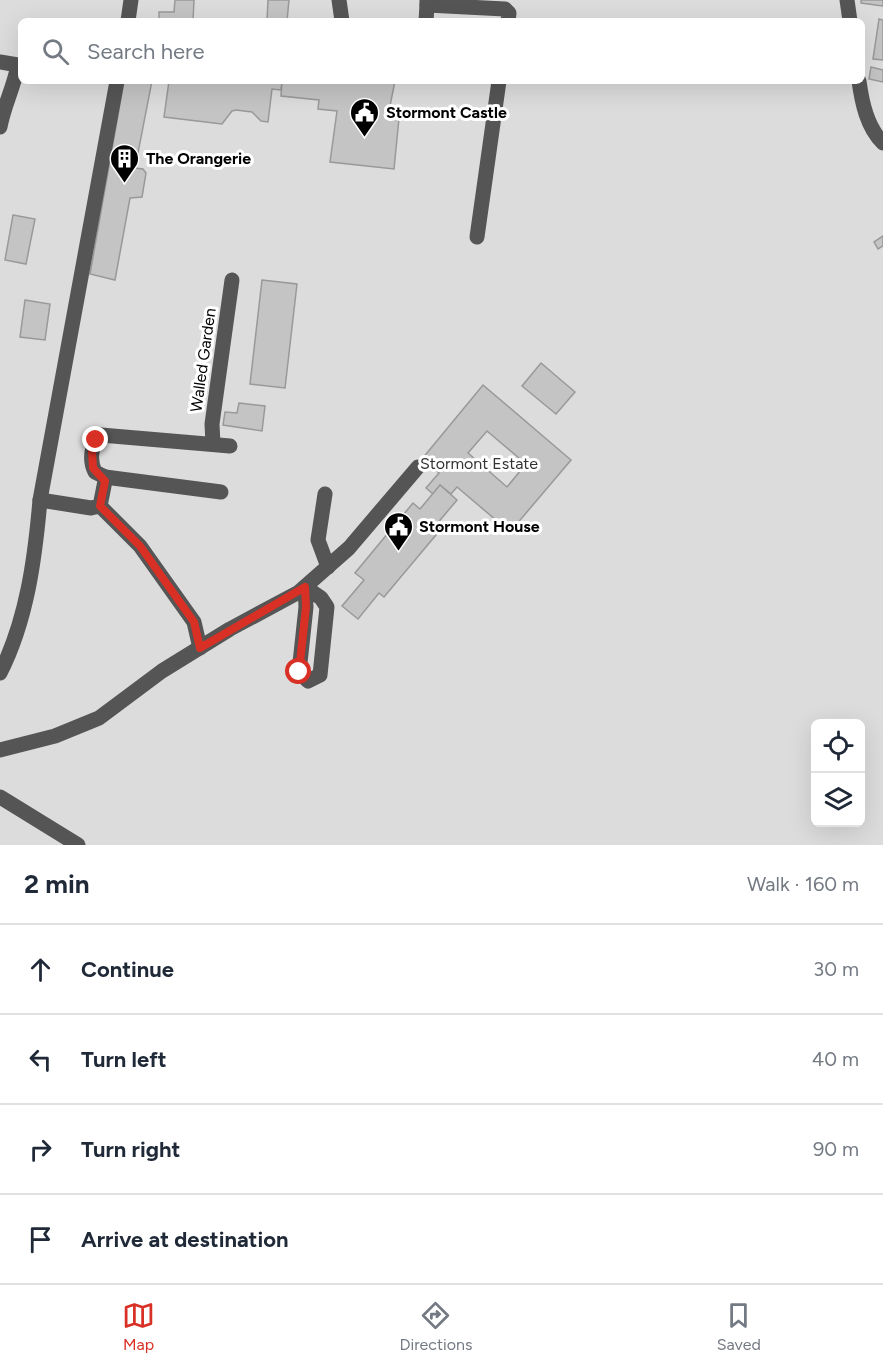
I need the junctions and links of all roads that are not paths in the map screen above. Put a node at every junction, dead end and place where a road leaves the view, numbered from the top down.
1 (131, 0) edge
2 (339, 0) edge
3 (847, 0) edge
4 (427, 3) edge
5 (128, 18) edge
6 (342, 18) edge
7 (426, 18) edge
8 (508, 18) edge
9 (850, 18) edge
10 (0, 62) edge
11 (116, 84) edge
12 (499, 84) edge
13 (859, 84) edge
14 (0, 127) edge
15 (883, 143) edge
16 (477, 237) dead end
17 (232, 280) dead end
18 (213, 444) junction
19 (230, 446) dead end
20 (418, 467) dead end
21 (105, 477) junction
22 (221, 492) dead end
23 (325, 494) dead end
24 (40, 500) junction
25 (100, 506) junction
26 (328, 567) junction
27 (305, 587) junction
28 (200, 648) junction
29 (0, 673) edge
30 (0, 750) edge
31 (0, 797) edge
32 (78, 845) edge

1 - 5 lane
2 - 6 lane
3 - 9 lane
4 - 7 lane
4 - 8 lane
10 - 14 lane
11 - 24 lane
12 - 16 lane
13 - 15 lane
17 - 18 lane, Walled Garden
18 - 19 lane
18 - 21 lane
20 - 26 lane
21 - 22 lane
21 - 25 lane
23 - 26 lane
24 - 25 lane
24 - 29 lane
25 - 28 lane
26 - 27 lane
27 - 27 lane
27 - 28 lane
28 - 30 lane
31 - 32 lane

